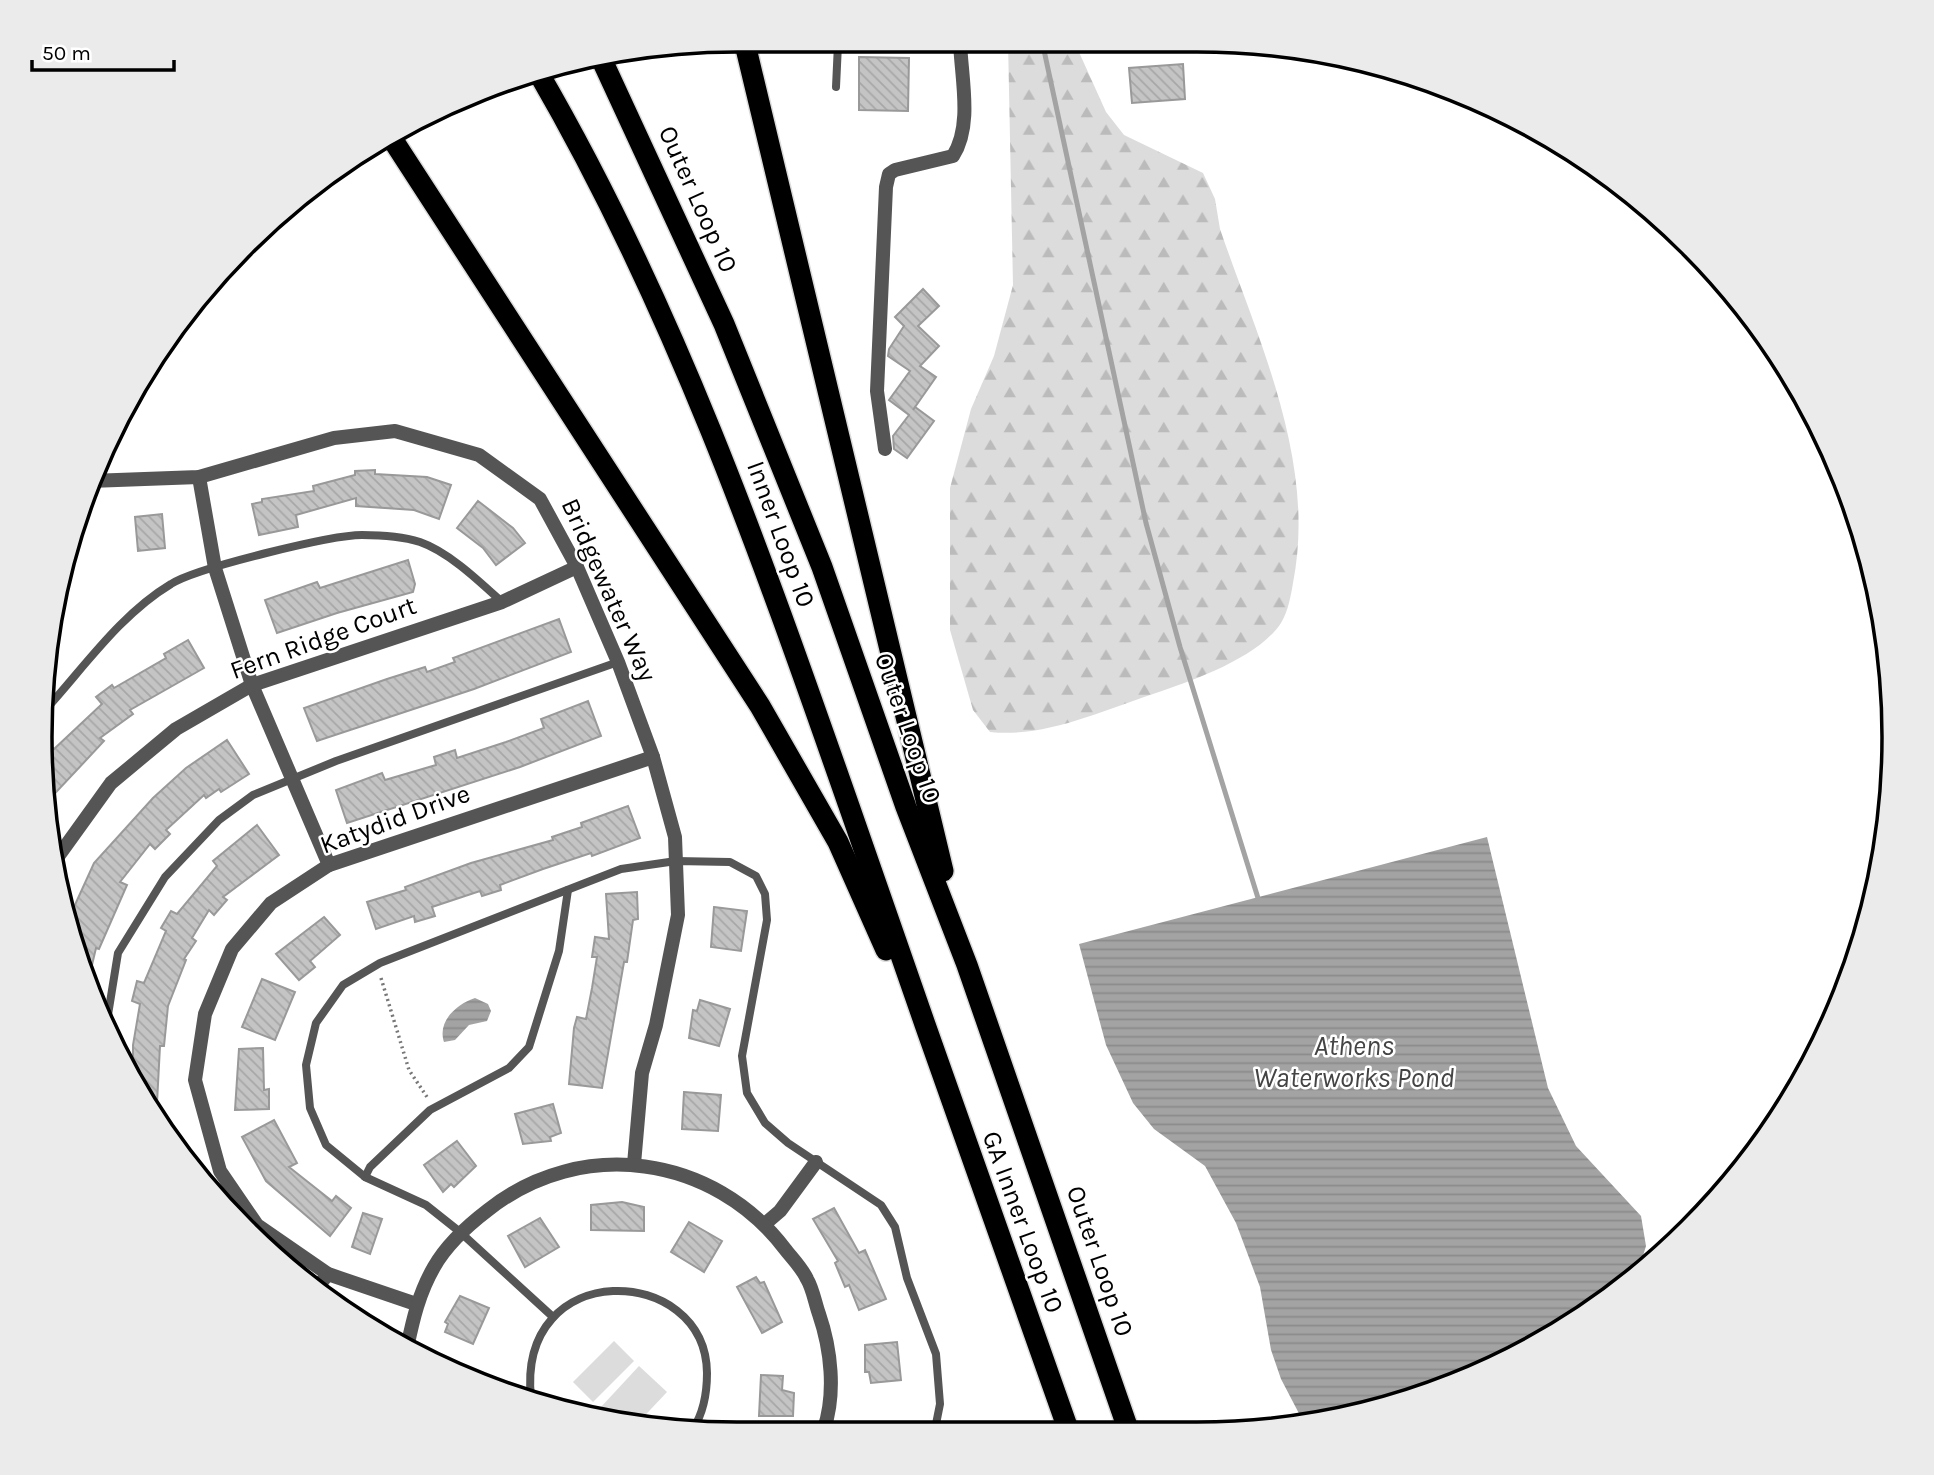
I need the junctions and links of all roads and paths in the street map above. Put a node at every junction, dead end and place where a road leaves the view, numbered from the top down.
1 (750, 52) edge
2 (836, 52) edge
3 (961, 52) edge
4 (606, 67) edge
5 (544, 81) edge
6 (836, 87) dead end
7 (395, 144) edge
8 (885, 449) dead end
9 (198, 477) junction
10 (103, 481) edge
11 (578, 567) junction
12 (215, 568) junction
13 (502, 602) junction
14 (618, 662) junction
15 (252, 685) junction
16 (54, 701) edge
17 (653, 757) junction
18 (291, 778) junction
19 (62, 851) edge
20 (676, 861) junction
21 (329, 865) junction
22 (568, 890) junction
23 (380, 962) junction
24 (967, 965) junction
25 (109, 1009) edge
26 (926, 1034) junction
27 (433, 1109) junction
28 (816, 1161) junction
29 (634, 1164) junction
30 (365, 1177) junction
31 (766, 1223) junction
32 (257, 1225) edge
33 (258, 1227) edge
34 (460, 1232) junction
35 (328, 1274) junction
36 (322, 1282) edge
37 (416, 1304) junction
38 (553, 1317) junction
39 (409, 1338) edge
40 (530, 1390) edge
41 (695, 1421) edge
42 (826, 1422) edge
43 (936, 1422) edge
44 (1065, 1422) edge
45 (1126, 1422) edge

1 - 24 highway
2 - 6 lane
3 - 8 street
4 - 24 highway, Outer Loop 10
5 - 26 highway, Inner Loop 10
7 - 26 highway
9 - 10 street, Bridgewater Way
9 - 11 street, Bridgewater Way
9 - 12 street
11 - 13 street, Fern Ridge Court
11 - 14 street, Bridgewater Way
12 - 13 lane
12 - 15 street
12 - 16 lane
13 - 15 street, Fern Ridge Court
14 - 17 street, Bridgewater Way
14 - 18 lane
15 - 18 street
15 - 19 street, Fern Ridge Court
17 - 20 street, Bridgewater Way
17 - 21 street, Katydid Drive
18 - 21 street
18 - 25 lane
20 - 22 lane
20 - 28 lane
20 - 29 street, Bridgewater Way
21 - 32 street, Katydid Drive
22 - 23 lane
22 - 27 lane
23 - 27 path
23 - 30 lane
24 - 45 highway, Outer Loop 10
26 - 44 highway, GA Inner Loop 10
27 - 30 lane
28 - 31 street
28 - 43 lane
29 - 31 street
29 - 34 street
30 - 34 lane
31 - 42 street
33 - 35 street, Katydid Drive
34 - 37 street
34 - 38 lane
35 - 36 street
35 - 37 street, Katydid Drive
37 - 39 street
38 - 40 lane
38 - 41 lane

